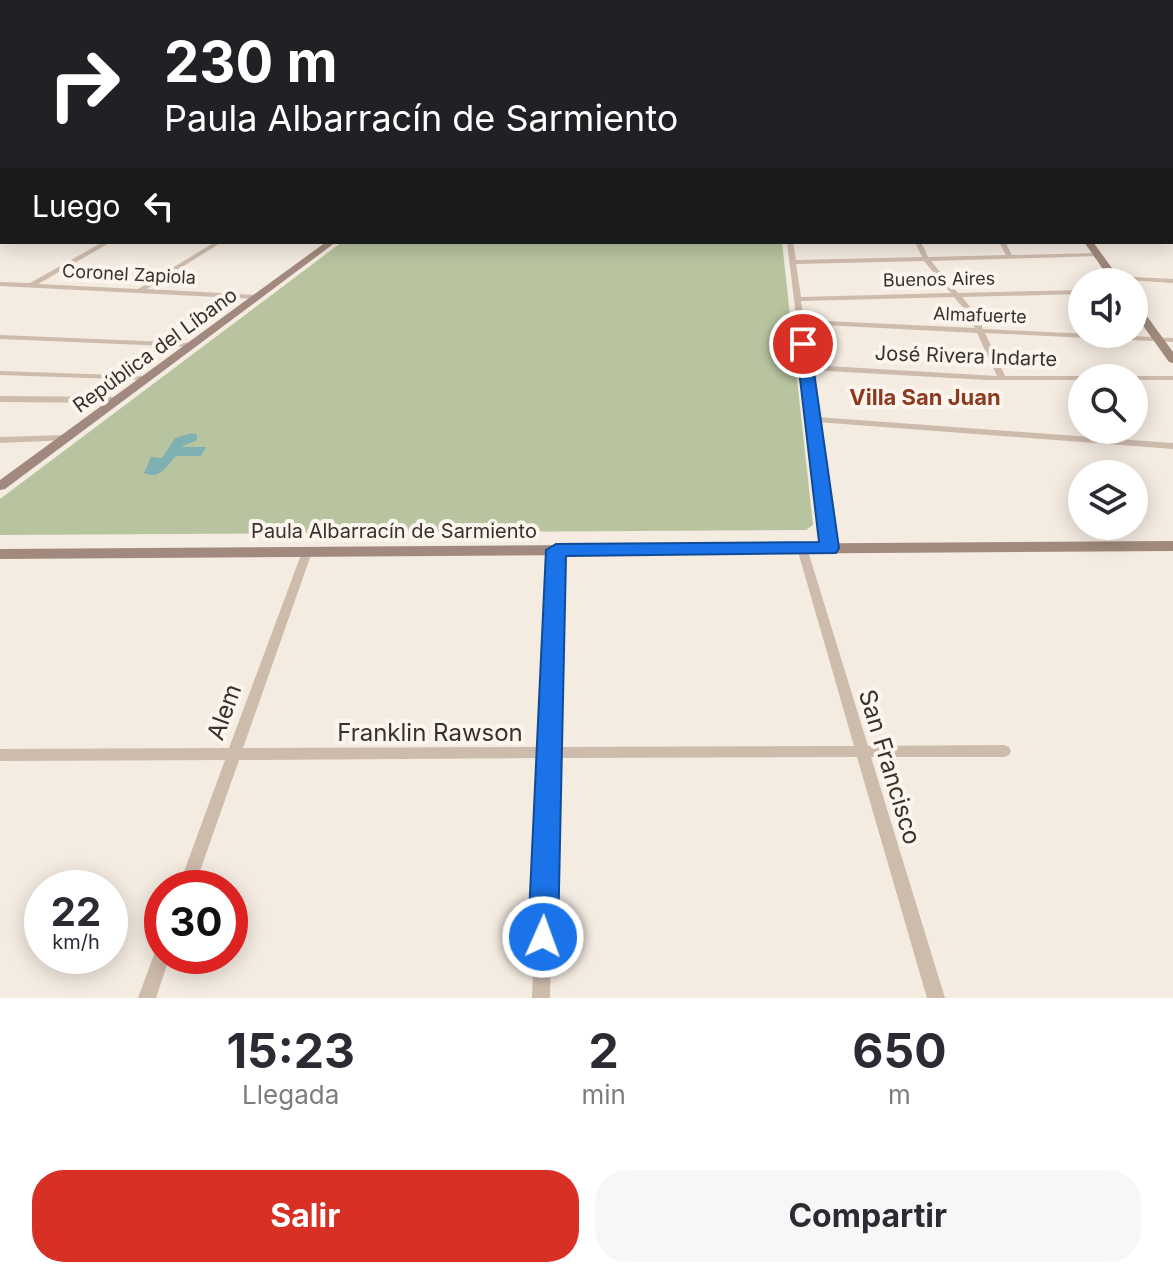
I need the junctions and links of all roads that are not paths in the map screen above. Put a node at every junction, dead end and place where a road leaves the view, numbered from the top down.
1 (104, 244) edge
2 (216, 244) edge
3 (329, 244) edge
4 (790, 244) edge
5 (919, 244) edge
6 (1003, 244) edge
7 (1089, 244) edge
8 (1097, 255) junction
9 (1010, 257) junction
10 (926, 259) junction
11 (792, 262) junction
12 (1107, 268) edge
13 (1148, 281) edge
14 (1173, 281) edge
15 (0, 284) edge
16 (31, 285) junction
17 (139, 291) junction
18 (1068, 292) edge
19 (956, 295) junction
20 (257, 297) junction
21 (797, 299) junction
22 (800, 322) junction
23 (1148, 326) edge
24 (981, 332) junction
25 (0, 337) edge
26 (1158, 340) junction
27 (1173, 340) edge
28 (192, 345) junction
29 (1173, 360) edge
30 (806, 367) junction
31 (0, 373) edge
32 (1001, 376) junction
33 (147, 378) junction
34 (1173, 378) edge
35 (0, 399) edge
36 (118, 400) junction
37 (813, 419) junction
38 (65, 438) junction
39 (0, 440) edge
40 (1173, 446) edge
41 (0, 486) edge
42 (1173, 546) edge
43 (802, 548) junction
44 (829, 548) junction
45 (556, 550) junction
46 (307, 552) junction
47 (0, 554) edge
48 (1004, 751) dead end
49 (862, 752) junction
50 (549, 753) junction
51 (235, 754) junction
52 (0, 755) edge
53 (193, 870) edge
54 (155, 974) edge
55 (147, 998) edge
56 (541, 998) edge
57 (936, 998) edge

1 - 16 street
2 - 17 street
3 - 20 main road, República del Líbano
4 - 11 street
5 - 10 street
6 - 9 street
7 - 8 main road
8 - 9 street
8 - 12 main road
9 - 10 street
10 - 11 street
10 - 19 street
11 - 21 street
13 - 14 street
15 - 16 street, Coronel Zapiola
16 - 17 street, Coronel Zapiola
17 - 20 street, Coronel Zapiola
18 - 19 street, Buenos Aires
19 - 21 street, Buenos Aires
19 - 24 street
20 - 28 main road, República del Líbano
21 - 22 street
22 - 24 street, Almafuerte
22 - 30 street
23 - 26 main road
24 - 26 street, Almafuerte
24 - 32 street
25 - 28 street
26 - 27 street, Almafuerte
26 - 29 main road
28 - 33 main road, República del Líbano
30 - 32 street, José Rivera Indarte
30 - 37 street
31 - 33 street
32 - 34 street, José Rivera Indarte
33 - 36 main road, República del Líbano
35 - 36 street
36 - 38 main road, República del Líbano
37 - 40 street
37 - 44 street
38 - 39 street
38 - 41 main road, República del Líbano
42 - 44 main road, Paula Albarracín de Sarmiento
43 - 44 main road, Paula Albarracín de Sarmiento
43 - 45 main road, Paula Albarracín de Sarmiento
43 - 49 street, San Francisco
45 - 46 main road, Paula Albarracín de Sarmiento
45 - 50 street
46 - 47 main road, Paula Albarracín de Sarmiento
46 - 51 street, Alem
48 - 49 street, Franklin Rawson
49 - 50 street, Franklin Rawson
49 - 57 street, San Francisco
50 - 51 street, Franklin Rawson
50 - 56 street
51 - 52 street, Franklin Rawson
51 - 53 street, Alem
54 - 55 street

